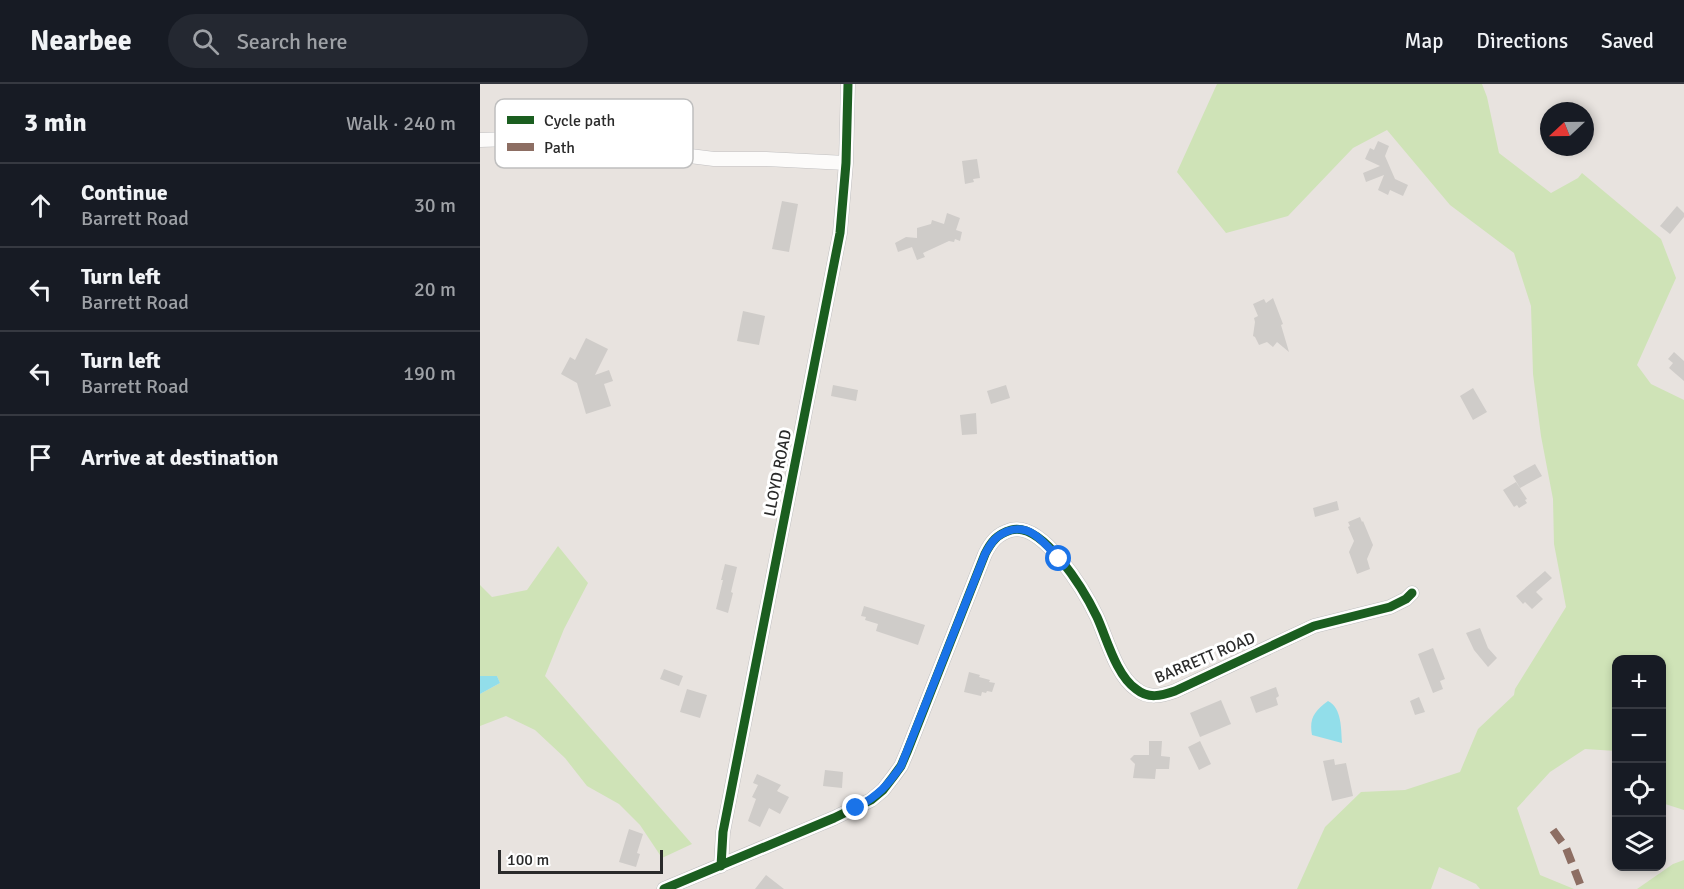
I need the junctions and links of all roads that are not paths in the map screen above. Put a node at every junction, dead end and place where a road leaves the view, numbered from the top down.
1 (848, 84) edge
2 (480, 140) edge
3 (495, 140) edge
4 (693, 156) edge
5 (846, 163) junction
6 (1412, 593) dead end
7 (721, 866) junction
8 (664, 889) edge

1 - 5 street, LLOYD ROAD
2 - 3 street
4 - 5 street
5 - 7 street, LLOYD ROAD
6 - 7 street, BARRETT ROAD
7 - 8 street, BARRETT ROAD

